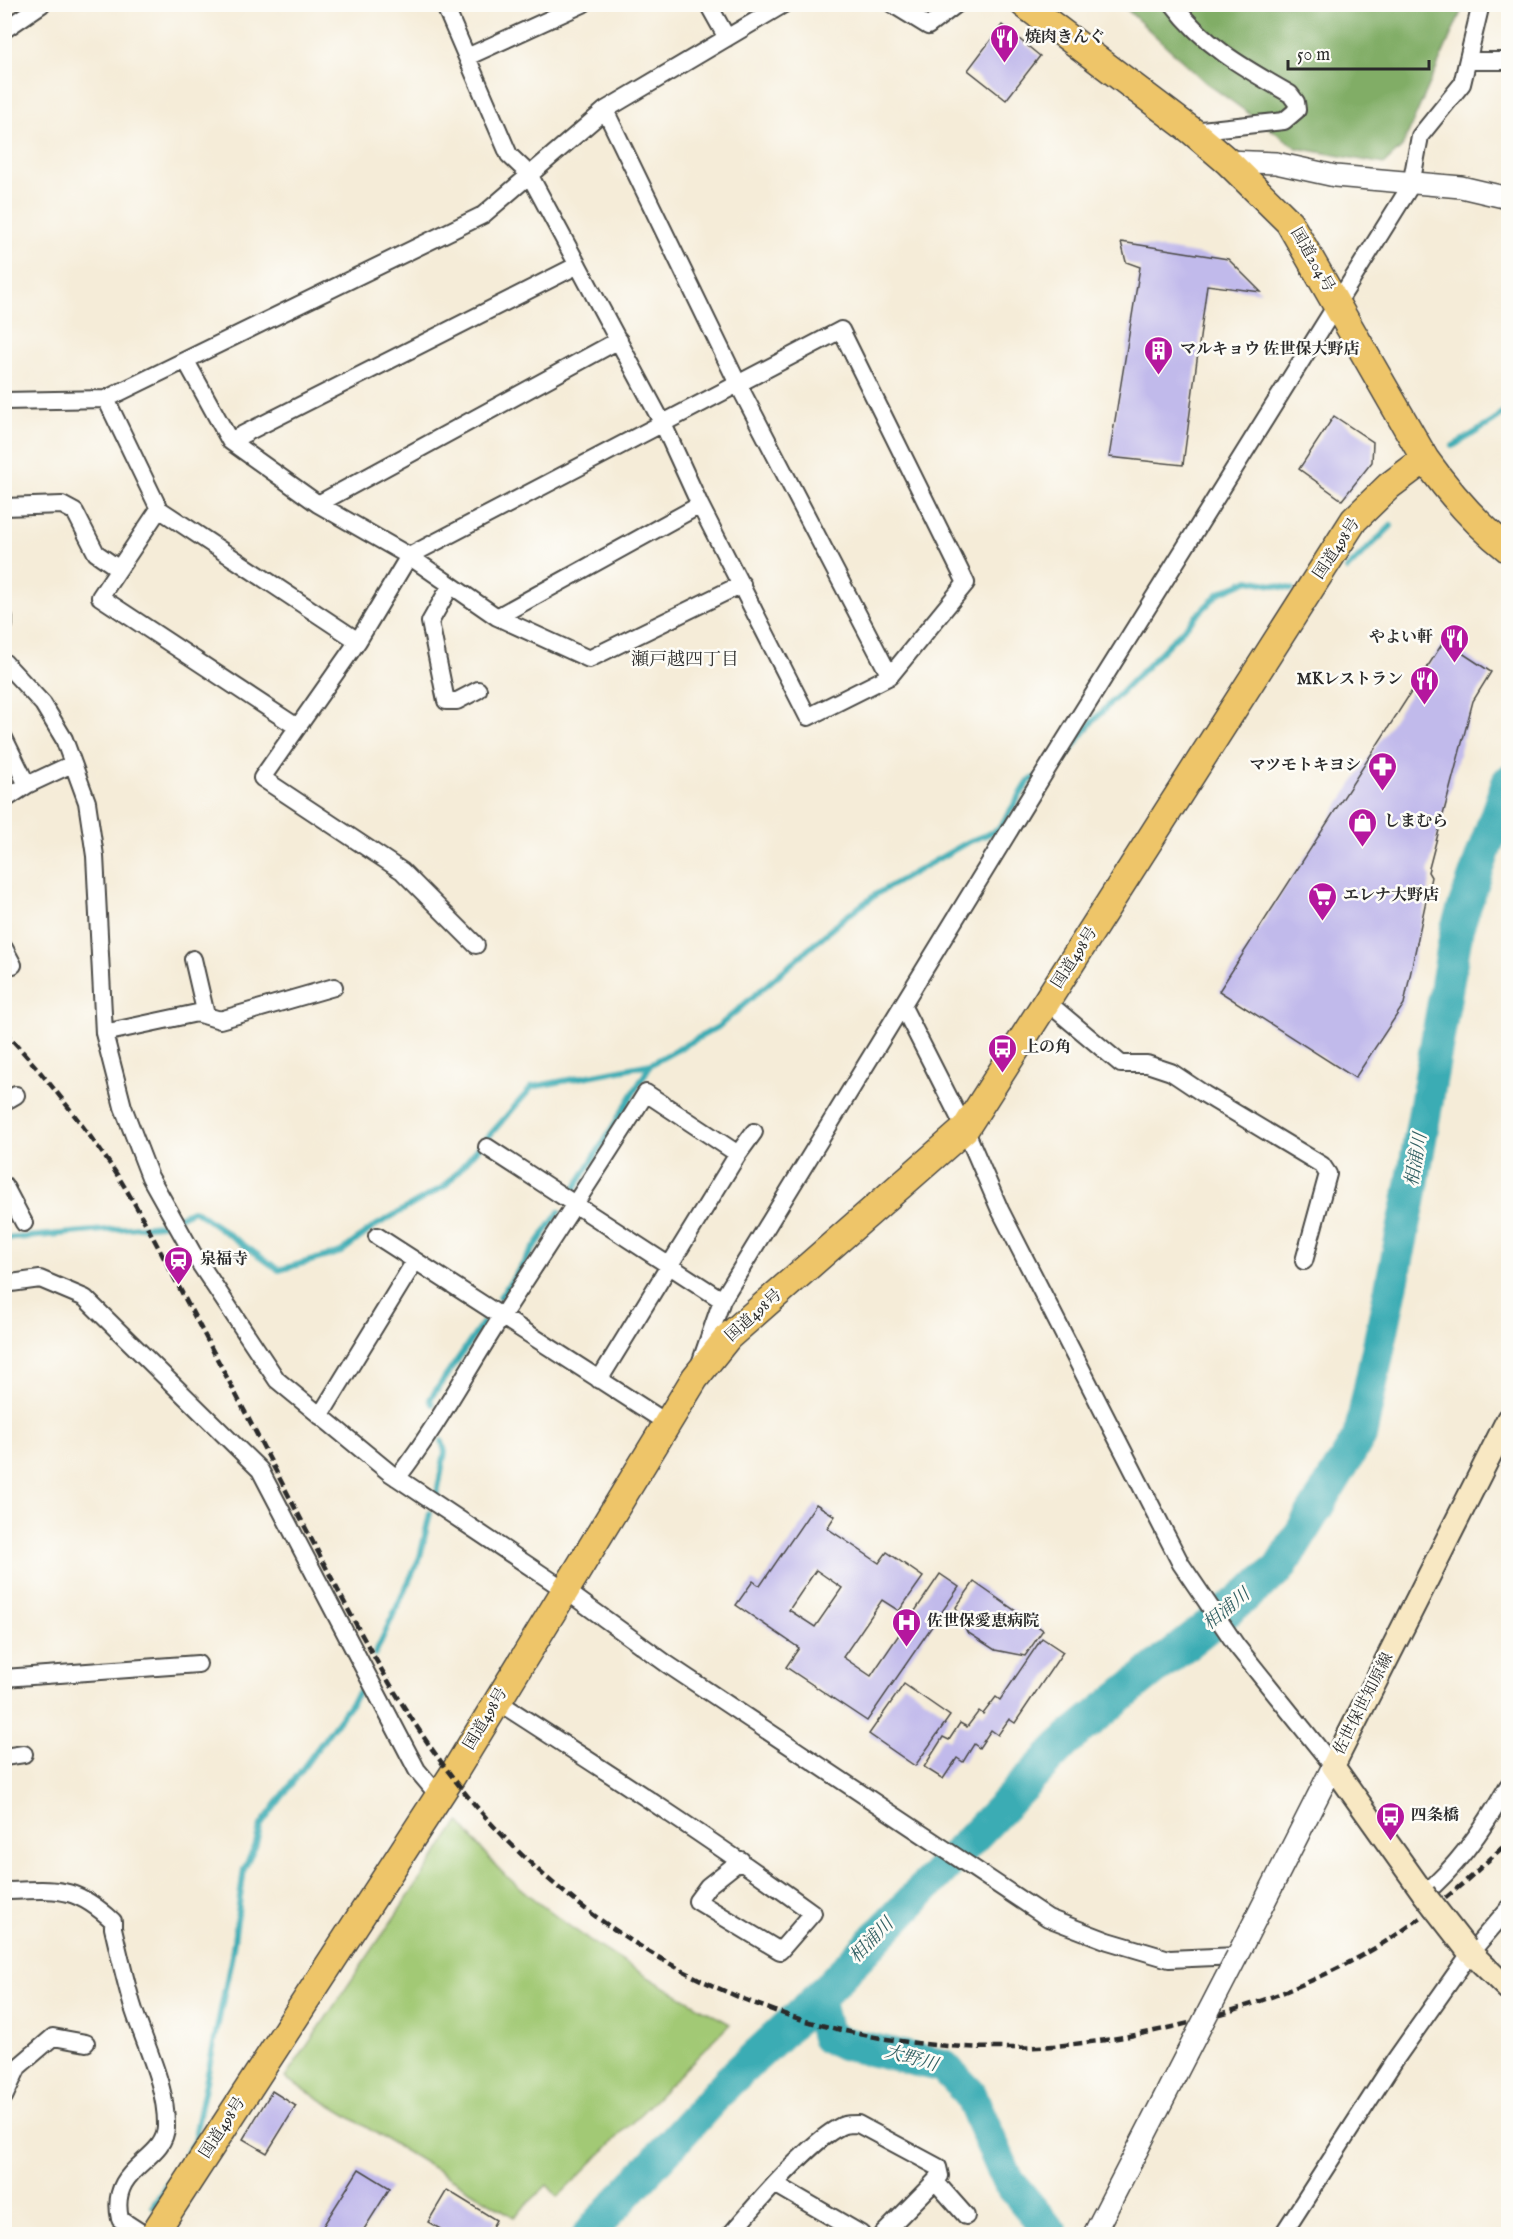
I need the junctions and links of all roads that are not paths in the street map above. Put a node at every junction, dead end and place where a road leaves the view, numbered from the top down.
1 (42, 4) edge
2 (444, 4) edge
3 (583, 4) edge
4 (708, 4) edge
5 (784, 4) edge
6 (892, 4) edge
7 (957, 4) edge
8 (1024, 4) edge
9 (1173, 4) edge
10 (1481, 4) edge
11 (4, 30) edge
12 (727, 38) junction
13 (467, 57) junction
14 (1468, 60) junction
15 (1509, 61) edge
16 (605, 110) junction
17 (1192, 131) junction
18 (1227, 160) junction
19 (530, 174) junction
20 (1412, 185) junction
21 (1509, 198) edge
22 (578, 265) junction
23 (1336, 302) junction
24 (618, 340) junction
25 (186, 361) junction
26 (738, 384) junction
27 (106, 399) junction
28 (4, 401) edge
29 (663, 424) junction
30 (230, 441) junction
31 (1425, 459) junction
32 (318, 504) junction
33 (700, 505) junction
34 (4, 507) edge
35 (159, 509) junction
36 (1509, 549) edge
37 (409, 556) junction
38 (119, 569) junction
39 (742, 584) junction
40 (451, 585) junction
41 (4, 617) edge
42 (496, 617) junction
43 (4, 625) edge
44 (358, 640) junction
45 (4, 662) edge
46 (890, 676) junction
47 (478, 690) dead end
48 (297, 727) junction
49 (4, 738) edge
50 (72, 764) junction
51 (27, 785) junction
52 (4, 800) edge
53 (476, 945) dead end
54 (4, 948) edge
55 (193, 959) dead end
56 (13, 965) dead end
57 (334, 987) dead end
58 (1047, 1002) junction
59 (903, 1007) junction
60 (206, 1016) junction
61 (104, 1034) junction
62 (965, 1129) junction
63 (754, 1132) dead end
64 (487, 1147) dead end
65 (738, 1154) junction
66 (4, 1185) edge
67 (577, 1205) junction
68 (24, 1223) dead end
69 (377, 1236) dead end
70 (415, 1261) junction
71 (1304, 1261) dead end
72 (670, 1266) junction
73 (4, 1284) edge
74 (722, 1300) junction
75 (501, 1317) junction
76 (695, 1378) junction
77 (599, 1380) junction
78 (320, 1416) junction
79 (1509, 1419) edge
80 (667, 1424) junction
81 (397, 1478) junction
82 (565, 1590) junction
83 (198, 1664) dead end
84 (4, 1678) edge
85 (497, 1701) junction
86 (24, 1754) dead end
87 (4, 1757) edge
88 (1333, 1766) junction
89 (1509, 1786) edge
90 (439, 1796) junction
91 (741, 1860) junction
92 (4, 1891) edge
93 (1424, 1894) junction
94 (1509, 1909) edge
95 (1469, 1950) junction
96 (1237, 1956) junction
97 (1509, 1989) edge
98 (86, 2043) dead end
99 (4, 2097) edge
100 (935, 2181) junction
101 (775, 2184) junction
102 (966, 2216) dead end
103 (143, 2235) edge
104 (154, 2235) edge
105 (731, 2235) edge
106 (861, 2235) edge
107 (884, 2235) edge
108 (1094, 2235) edge
109 (1283, 2235) edge

1 - 11 street
2 - 13 street
3 - 13 street
4 - 12 street
5 - 12 street
6 - 7 street
8 - 17 highway, 国道204号
9 - 17 street
10 - 14 street
12 - 16 street
13 - 19 street
14 - 15 street
14 - 20 street
16 - 19 street
16 - 26 street
17 - 18 highway, 国道204号
18 - 20 street
18 - 23 highway, 国道204号
19 - 22 street
19 - 25 street
20 - 21 street
20 - 23 street
22 - 24 street
22 - 30 street
23 - 31 highway, 国道204号
23 - 59 street
24 - 29 street
24 - 32 street
25 - 27 street
25 - 30 street
26 - 29 street
26 - 46 street
26 - 46 street
27 - 28 street
27 - 35 street
29 - 33 street
29 - 37 street
30 - 32 street
31 - 36 highway, 国道204号
31 - 58 highway, 国道498号
32 - 37 street
33 - 39 street
33 - 42 street
34 - 38 street
35 - 38 street
35 - 44 street
37 - 40 street
37 - 44 street
38 - 48 street
39 - 42 street
39 - 46 street
40 - 42 street
40 - 47 street
41 - 43 street
44 - 48 street
45 - 50 street
48 - 53 street
49 - 51 street
50 - 51 street
50 - 61 street
51 - 52 street
54 - 56 street
55 - 60 street
57 - 60 street
58 - 62 highway, 国道498号
58 - 71 street
59 - 62 street
59 - 74 street
60 - 61 street
61 - 78 street
62 - 76 highway, 国道498号
62 - 88 street
63 - 65 street
64 - 67 street
65 - 67 street
65 - 72 street
66 - 68 street
67 - 72 street
67 - 75 street
69 - 70 street
70 - 75 street
70 - 78 street
72 - 74 street
72 - 77 street
73 - 90 street
74 - 76 street
75 - 77 street
75 - 81 street
76 - 80 highway, 国道498号
77 - 80 street
78 - 81 street
79 - 88 main road, 佐世保世知原線
80 - 82 highway, 国道498号
81 - 82 street
82 - 85 highway, 国道498号
82 - 96 street
83 - 84 street
85 - 90 highway, 国道498号
85 - 91 street
86 - 87 street
88 - 93 main road, 佐世保世知原線
88 - 96 street
89 - 93 street
90 - 104 highway, 国道498号
91 - 91 street
92 - 103 street
93 - 95 main road, 佐世保世知原線, bridge
94 - 95 street
95 - 97 main road, 佐世保世知原線
95 - 109 street
96 - 108 street, bridge
98 - 99 street
100 - 101 street
100 - 102 street
100 - 107 street
101 - 105 street
101 - 106 street

